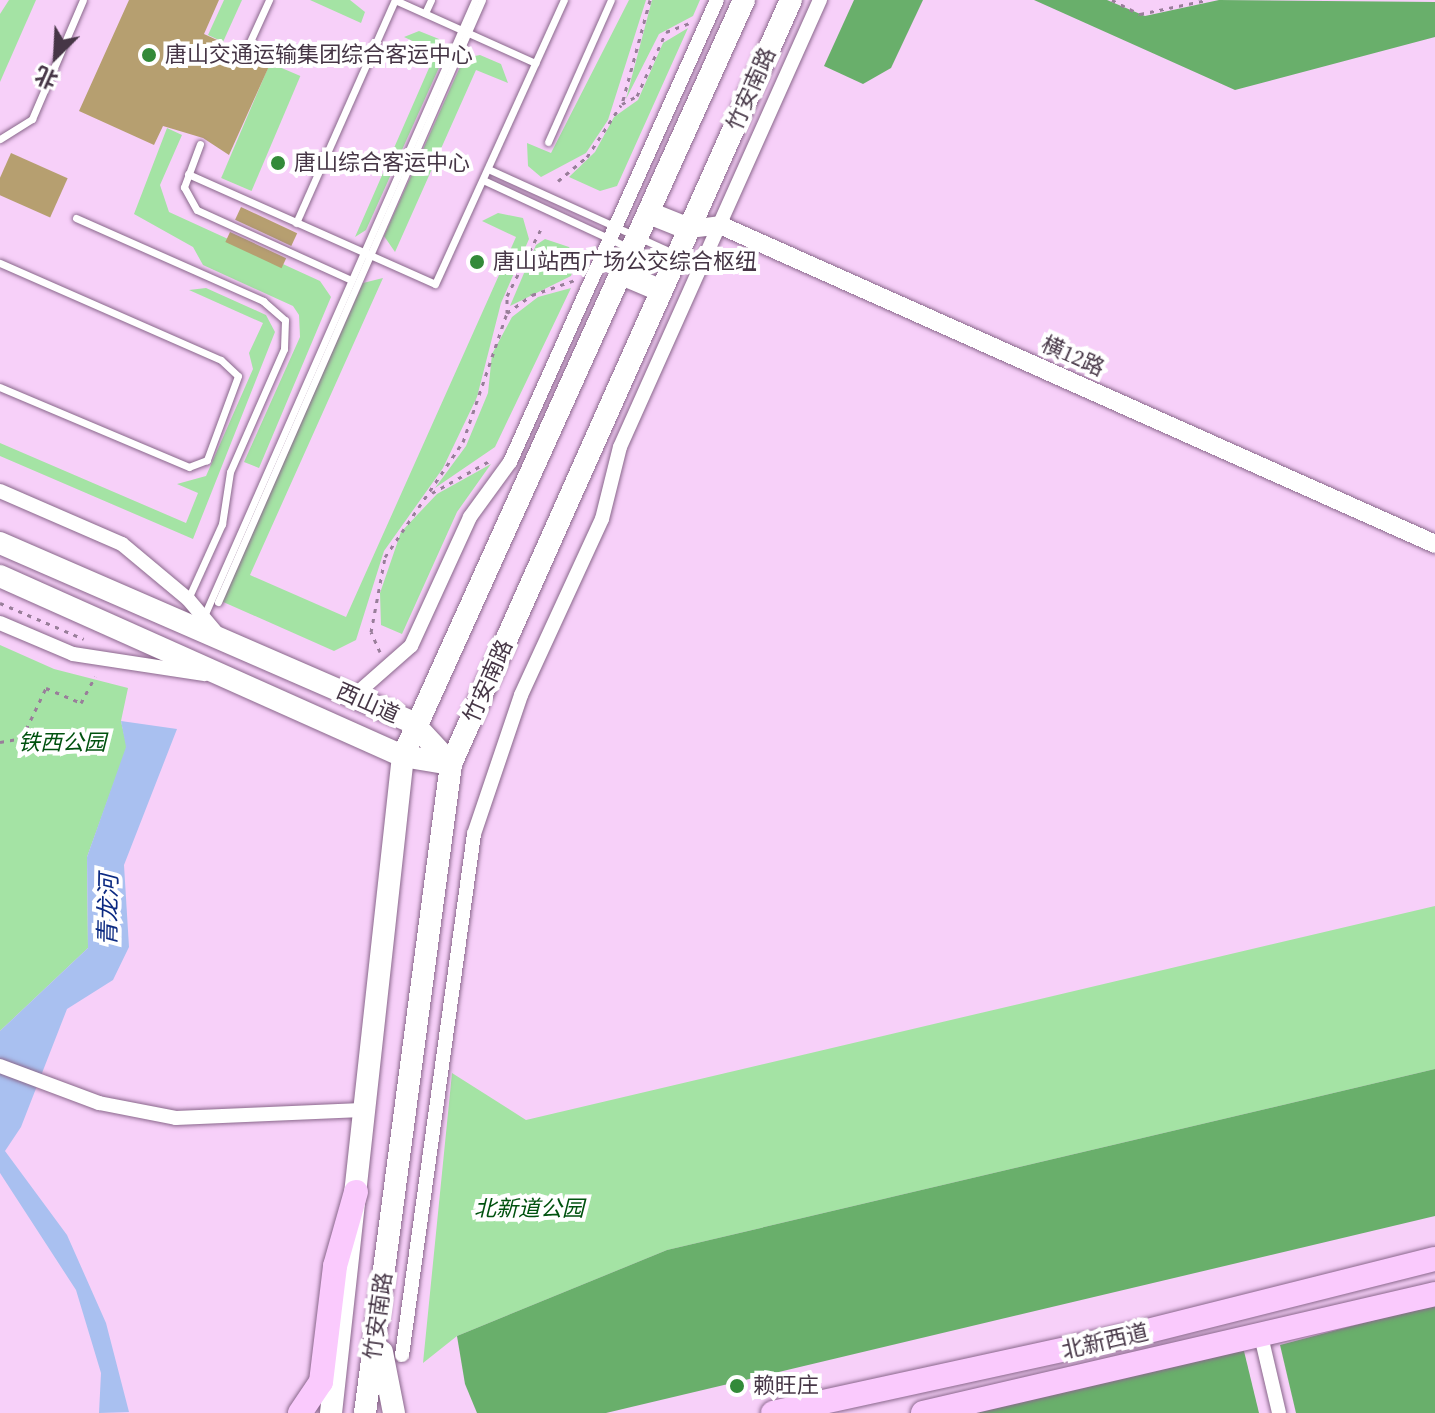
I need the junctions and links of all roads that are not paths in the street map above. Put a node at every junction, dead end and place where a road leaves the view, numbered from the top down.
1 (83, 0) edge
2 (269, 0) edge
3 (395, 0) edge
4 (431, 0) edge
5 (475, 0) edge
6 (482, 0) edge
7 (564, 0) edge
8 (611, 0) edge
9 (717, 0) edge
10 (744, 0) edge
11 (791, 0) edge
12 (820, 0) edge
13 (425, 13) junction
14 (464, 32) junction
15 (248, 46) dead end
16 (535, 63) junction
17 (0, 139) edge
18 (548, 142) dead end
19 (200, 144) dead end
20 (488, 169) junction
21 (188, 174) junction
22 (483, 180) junction
23 (649, 213) junction
24 (76, 218) dead end
25 (296, 223) junction
26 (720, 225) junction
27 (689, 229) junction
28 (613, 234) junction
29 (636, 244) junction
30 (365, 255) junction
31 (675, 262) junction
32 (0, 263) edge
33 (622, 274) junction
34 (353, 281) junction
35 (662, 291) junction
36 (0, 387) edge
37 (0, 491) edge
38 (0, 543) edge
39 (1435, 544) edge
40 (0, 576) edge
41 (188, 599) junction
42 (218, 602) dead end
43 (204, 616) junction
44 (0, 623) edge
45 (222, 640) junction
46 (239, 679) junction
47 (354, 696) junction
48 (413, 723) junction
49 (403, 756) junction
50 (451, 764) junction
51 (0, 1066) edge
52 (362, 1110) junction
53 (356, 1192) junction
54 (1435, 1259) edge
55 (1435, 1294) edge
56 (380, 1310) junction
57 (1261, 1336) junction
58 (402, 1355) dead end
59 (300, 1413) edge
60 (331, 1413) edge
61 (365, 1413) edge
62 (394, 1413) edge
63 (773, 1413) edge
64 (923, 1413) edge
65 (1279, 1413) edge

1 - 17 lane
2 - 15 lane
3 - 13 lane
3 - 25 lane
4 - 13 lane
5 - 14 lane
6 - 14 lane
7 - 16 lane
8 - 18 lane
9 - 28 street
10 - 23 main road, 竹安南路
11 - 27 main road, 竹安南路
12 - 26 street
13 - 14 lane
14 - 16 lane
14 - 30 lane
16 - 20 lane
19 - 21 lane
20 - 22 lane
20 - 28 lane
21 - 25 lane
21 - 34 lane
22 - 28 lane
22 - 30 lane
23 - 27 main road
23 - 29 main road, 竹安南路
24 - 41 lane
25 - 30 lane
26 - 27 street
26 - 39 street, 横12路
26 - 58 street
27 - 31 main road, 竹安南路
28 - 29 lane
28 - 29 lane
28 - 47 street
29 - 31 lane
29 - 31 lane
29 - 33 main road, 竹安南路
30 - 34 lane
31 - 35 main road, 竹安南路
32 - 36 lane
33 - 35 main road
33 - 48 main road, 竹安南路
34 - 42 lane
34 - 43 lane
35 - 50 main road, 竹安南路
37 - 41 street
38 - 45 main road, 西山道
40 - 46 main road, 西山道
41 - 43 street
43 - 45 street
44 - 46 street
45 - 47 main road, 西山道
46 - 49 main road, 西山道
47 - 48 main road, 西山道
48 - 49 main road, 竹安南路
48 - 50 main road, 西山道
49 - 50 main road, 西山道
49 - 52 main road, 竹安南路
50 - 56 main road, 竹安南路
51 - 52 street
52 - 53 main road, 竹安南路
53 - 59 main road
53 - 60 main road, 竹安南路
54 - 63 main road, 北新西道
55 - 57 main road, 北新西道
56 - 61 main road, 竹安南路
56 - 62 main road
57 - 64 main road, 北新西道
57 - 65 street

